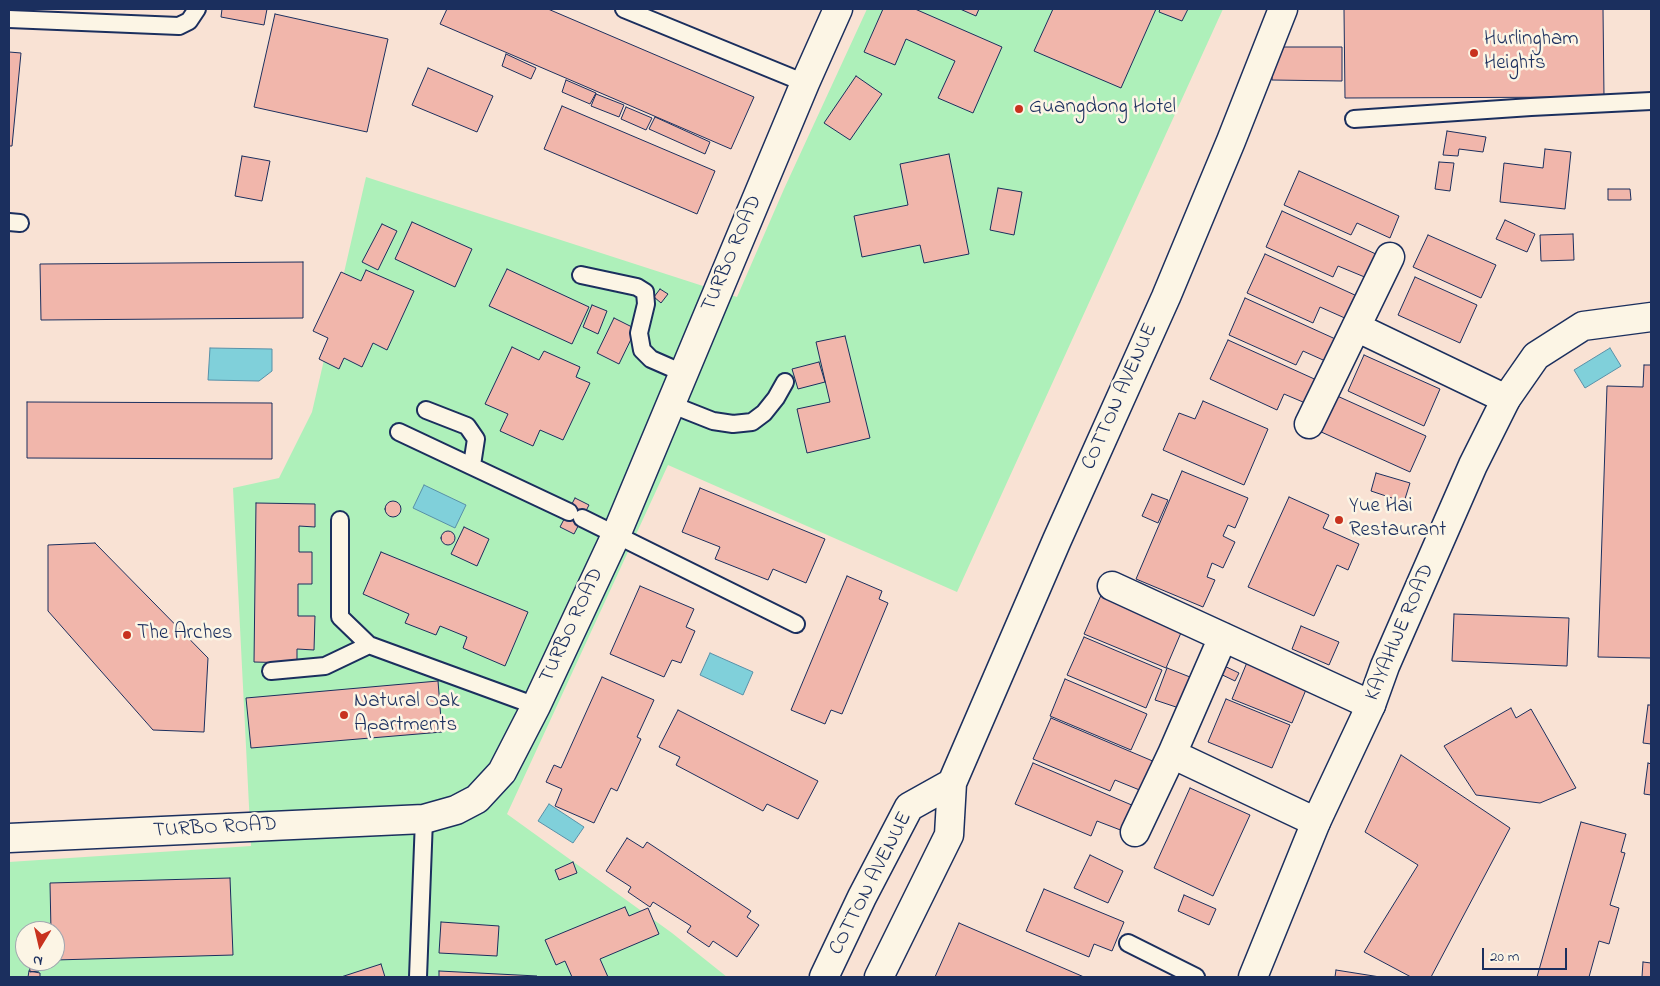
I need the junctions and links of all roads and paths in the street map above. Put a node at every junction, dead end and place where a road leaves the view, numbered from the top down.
1 (197, 9) edge
2 (624, 9) edge
3 (838, 9) edge
4 (1283, 9) edge
5 (9, 19) edge
6 (804, 83) junction
7 (1651, 101) edge
8 (1354, 118) dead end
9 (1390, 257) dead end
10 (581, 275) dead end
11 (1651, 317) edge
12 (1356, 326) junction
13 (683, 373) junction
14 (785, 382) dead end
15 (1506, 399) junction
16 (670, 404) junction
17 (426, 410) dead end
18 (1309, 424) dead end
19 (399, 432) dead end
20 (472, 465) junction
21 (340, 520) dead end
22 (616, 534) junction
23 (1112, 586) dead end
24 (796, 624) dead end
25 (1223, 637) junction
26 (369, 645) junction
27 (272, 671) dead end
28 (1371, 705) junction
29 (536, 706) junction
30 (1172, 754) junction
31 (952, 783) junction
32 (424, 819) junction
33 (1316, 822) junction
34 (1135, 832) dead end
35 (9, 838) edge
36 (1128, 943) dead end
37 (418, 977) edge
38 (824, 977) edge
39 (879, 977) edge
40 (1196, 977) edge
41 (1253, 977) edge

1 - 5 lane
2 - 6 lane
3 - 6 street, TURBO ROAD
4 - 31 street, COTTON AVENUE
6 - 13 street, TURBO ROAD
7 - 8 lane
9 - 12 street
10 - 13 lane
11 - 15 street, KAYAHWE ROAD
12 - 15 street
12 - 18 street
13 - 16 street, TURBO ROAD
14 - 16 lane
15 - 28 street, KAYAHWE ROAD
16 - 22 street, TURBO ROAD
17 - 20 lane
19 - 20 lane
20 - 22 lane
21 - 26 lane
22 - 24 lane
22 - 29 street, TURBO ROAD
23 - 25 street
25 - 28 street
25 - 30 street
26 - 27 lane
26 - 29 lane
28 - 33 street, KAYAHWE ROAD
29 - 32 street, TURBO ROAD
30 - 33 street
30 - 34 street
31 - 38 street, COTTON AVENUE
31 - 39 street, COTTON AVENUE
32 - 35 street, TURBO ROAD
32 - 37 lane
33 - 41 street, KAYAHWE ROAD
36 - 40 lane

